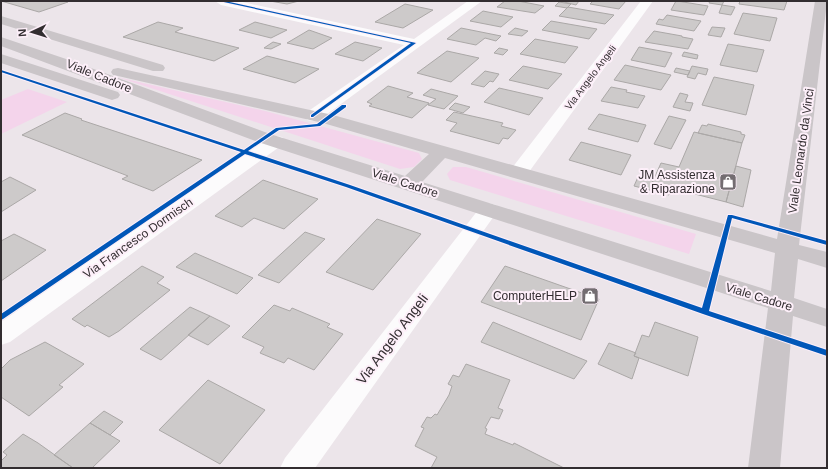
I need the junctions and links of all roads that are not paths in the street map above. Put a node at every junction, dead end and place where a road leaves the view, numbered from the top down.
1 (221, 1) edge
2 (476, 1) edge
3 (647, 1) edge
4 (821, 1) edge
5 (1, 20) edge
6 (1, 41) edge
7 (414, 43) junction
8 (1, 58) edge
9 (58, 60) junction
10 (212, 92) junction
11 (196, 115) junction
12 (313, 116) junction
13 (276, 141) junction
14 (449, 152) junction
15 (520, 172) junction
16 (415, 186) junction
17 (488, 209) junction
18 (788, 249) junction
19 (827, 260) edge
20 (781, 304) junction
21 (827, 318) edge
22 (1, 335) edge
23 (296, 468) edge
24 (764, 468) edge

1 - 7 street
2 - 7 street
3 - 15 street, Via Angelo Angeli
4 - 18 main road, Viale Leonardo da Vinci
5 - 10 main road
6 - 9 main road
7 - 12 street
8 - 11 main road
9 - 10 main road, Viale Cadore
9 - 11 main road, Viale Cadore
10 - 12 main road, Viale Cadore
11 - 13 main road, Viale Cadore
12 - 14 main road, Viale Cadore
13 - 16 main road, Viale Cadore
13 - 22 street, Via Francesco Dormisch
14 - 15 main road, Viale Cadore
14 - 16 main road
15 - 18 main road, Viale Cadore
16 - 17 main road, Viale Cadore
17 - 20 main road, Viale Cadore
17 - 23 street, Via Angelo Angeli
18 - 19 main road, Viale Cadore
18 - 20 main road, Viale Leonardo da Vinci
20 - 21 main road, Viale Cadore
20 - 24 main road, Viale Leonardo da Vinci

